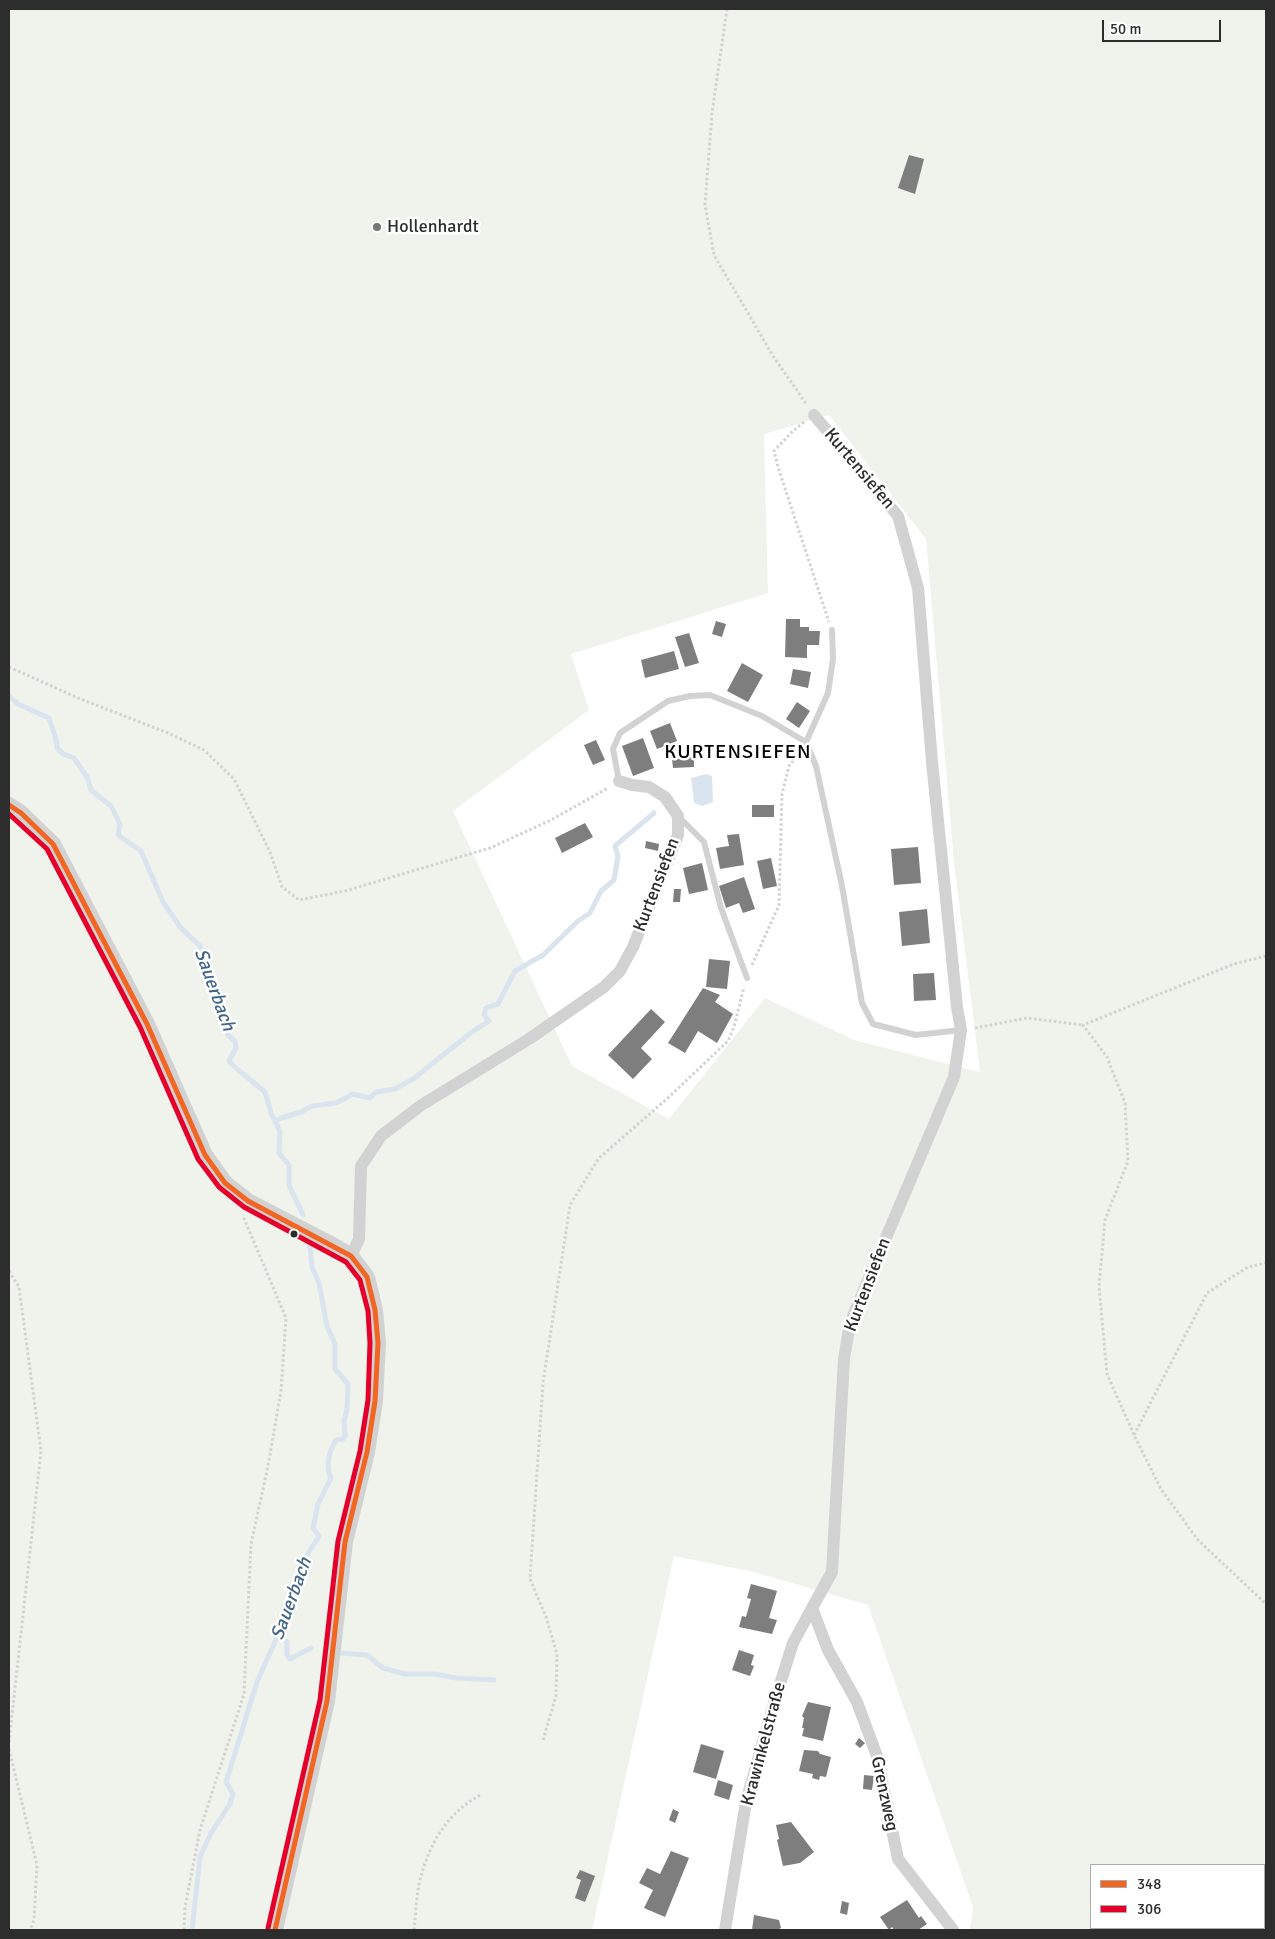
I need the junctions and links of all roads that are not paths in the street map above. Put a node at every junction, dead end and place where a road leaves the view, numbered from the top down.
1 (814, 415) road end
2 (832, 630) road end
3 (806, 742) junction
4 (619, 781) joint
5 (9, 805) edge
6 (678, 816) junction
7 (746, 978) road end
8 (961, 1030) junction
9 (351, 1256) junction
10 (812, 1608) junction
11 (275, 1930) edge
12 (726, 1930) edge
13 (953, 1930) edge

1 - 8 street, Kurtensiefen
2 - 3 lane
3 - 4 lane
3 - 8 lane
4 - 6 street, Kurtensiefen
5 - 9 street
6 - 7 lane
6 - 9 street, Kurtensiefen
8 - 10 street, Kurtensiefen
9 - 11 street
10 - 12 street, Krawinkelstraße
10 - 13 street, Grenzweg

